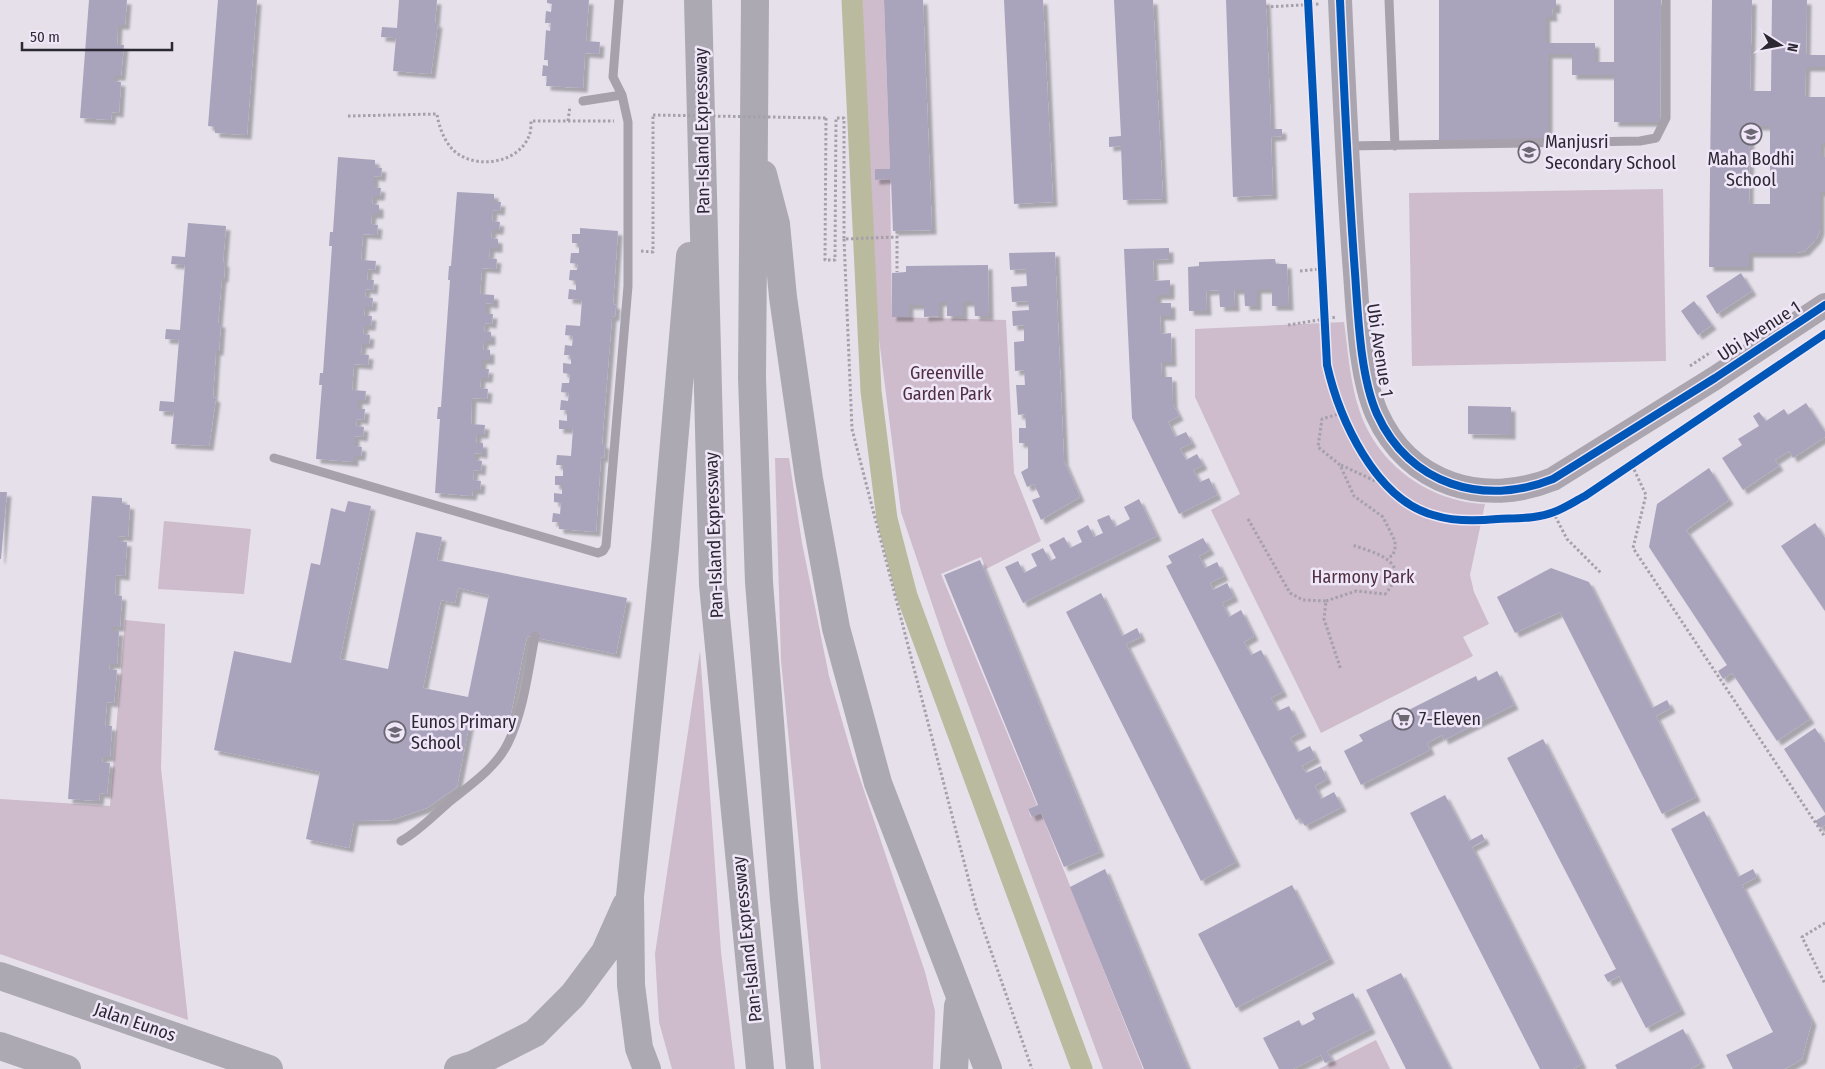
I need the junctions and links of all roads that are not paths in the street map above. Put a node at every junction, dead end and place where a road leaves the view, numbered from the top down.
1 (619, 0) edge
2 (698, 0) edge
3 (756, 0) edge
4 (1389, 0) edge
5 (1666, 0) edge
6 (1340, 1) edge
7 (622, 95) junction
8 (583, 101) dead end
9 (754, 144) junction
10 (1347, 146) junction
11 (1395, 146) junction
12 (702, 153) junction
13 (1825, 305) edge
14 (274, 458) dead end
15 (535, 636) dead end
16 (401, 841) dead end
17 (630, 896) junction
18 (0, 976) edge
19 (958, 992) junction
20 (0, 1046) edge
21 (236, 1063) edge
22 (67, 1069) edge
23 (270, 1069) edge
24 (458, 1069) edge
25 (647, 1069) edge
26 (760, 1069) edge
27 (800, 1069) edge
28 (954, 1069) edge
29 (988, 1069) edge

1 - 7 lane
2 - 12 highway, Pan-Island Expressway
3 - 9 highway
4 - 11 lane
5 - 11 lane
6 - 10 street, Ubi Avenue 1
7 - 8 lane
7 - 14 lane
9 - 19 highway
9 - 27 highway
10 - 11 lane
10 - 13 street, Ubi Avenue 1
12 - 17 highway
12 - 26 highway, Pan-Island Expressway
15 - 16 lane
17 - 24 highway
17 - 25 highway
18 - 21 highway, Jalan Eunos
19 - 28 highway
19 - 29 highway
20 - 22 highway
21 - 23 highway, Jalan Eunos

